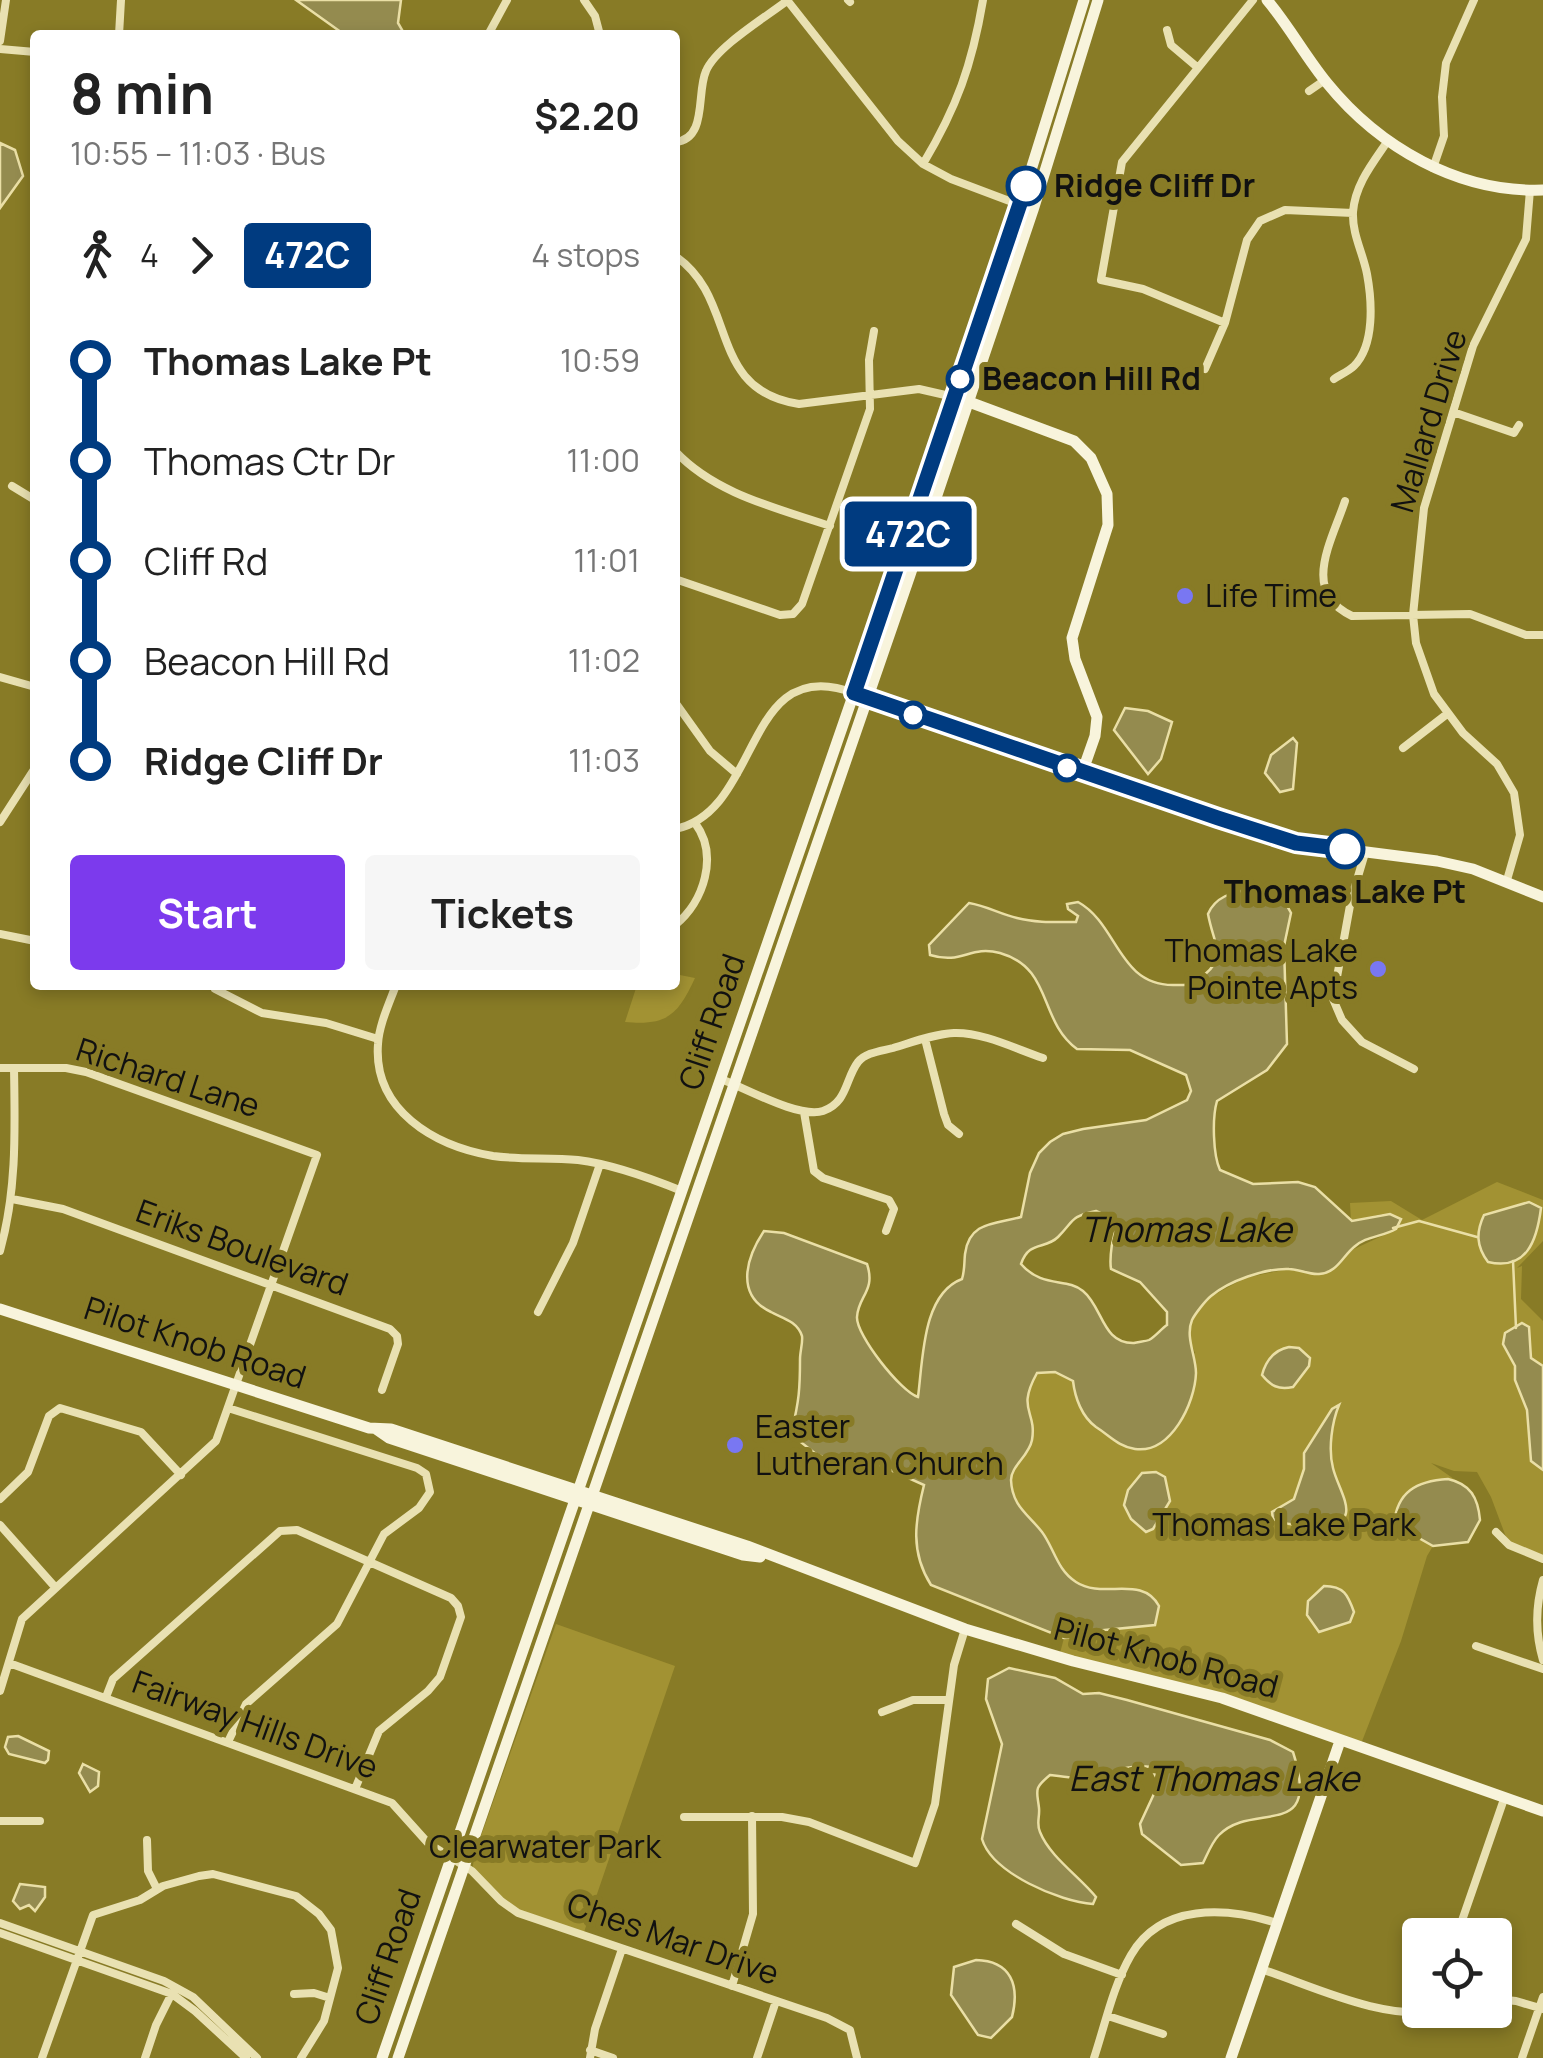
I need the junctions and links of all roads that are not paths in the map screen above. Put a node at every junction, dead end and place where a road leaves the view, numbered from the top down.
1 (6, 0) edge
2 (121, 0) edge
3 (507, 0) edge
4 (584, 0) edge
5 (787, 0) edge
6 (984, 0) edge
7 (1084, 0) edge
8 (1098, 0) edge
9 (1253, 0) edge
10 (1267, 0) edge
11 (1474, 0) edge
12 (120, 30) edge
13 (491, 30) edge
14 (599, 30) edge
15 (1167, 30) dead end
16 (0, 41) edge
17 (0, 49) edge
18 (30, 52) edge
19 (1197, 67) junction
20 (1324, 80) junction
21 (1309, 91) dead end
22 (680, 142) edge
23 (1388, 142) junction
24 (923, 164) junction
25 (1433, 168) junction
26 (1536, 190) edge
27 (1026, 207) junction
28 (1354, 213) junction
29 (680, 259) edge
30 (1225, 323) junction
31 (874, 331) dead end
32 (1205, 370) dead end
33 (1334, 379) dead end
34 (871, 394) junction
35 (954, 397) junction
36 (968, 402) junction
37 (1453, 412) junction
38 (1520, 425) dead end
39 (680, 456) edge
40 (12, 486) dead end
41 (30, 497) edge
42 (1345, 501) dead end
43 (830, 526) junction
44 (680, 580) edge
45 (1413, 615) junction
46 (1543, 635) edge
47 (0, 677) edge
48 (30, 686) edge
49 (860, 695) junction
50 (680, 709) edge
51 (1448, 714) junction
52 (1403, 748) dead end
53 (1082, 773) junction
54 (736, 774) junction
55 (30, 776) edge
56 (0, 822) edge
57 (695, 823) junction
58 (680, 828) edge
59 (1365, 852) junction
60 (1507, 880) junction
61 (1543, 897) edge
62 (680, 920) edge
63 (0, 934) edge
64 (30, 939) edge
65 (217, 990) edge
66 (394, 990) edge
67 (378, 1039) junction
68 (926, 1039) junction
69 (1044, 1058) dead end
70 (0, 1068) edge
71 (14, 1068) junction
72 (1414, 1069) dead end
73 (727, 1082) junction
74 (804, 1112) junction
75 (959, 1134) dead end
76 (600, 1164) junction
77 (682, 1191) junction
78 (695, 1197) junction
79 (12, 1200) junction
80 (886, 1231) dead end
81 (0, 1251) edge
82 (270, 1285) junction
83 (0, 1309) edge
84 (538, 1312) dead end
85 (236, 1385) junction
86 (382, 1390) dead end
87 (228, 1408) junction
88 (181, 1476) junction
89 (584, 1497) junction
90 (0, 1498) edge
91 (0, 1526) edge
92 (1496, 1532) dead end
93 (1543, 1559) edge
94 (368, 1561) junction
95 (1543, 1580) edge
96 (55, 1588) junction
97 (965, 1629) junction
98 (1476, 1646) dead end
99 (1543, 1660) edge
100 (9, 1663) junction
101 (1543, 1669) edge
102 (0, 1691) edge
103 (106, 1696) junction
104 (948, 1700) junction
105 (882, 1712) dead end
106 (1340, 1741) junction
107 (228, 1742) junction
108 (355, 1788) junction
109 (1504, 1799) junction
110 (1543, 1811) edge
111 (752, 1816) junction
112 (684, 1817) dead end
113 (0, 1821) edge
114 (40, 1821) dead end
115 (147, 1840) dead end
116 (452, 1857) junction
117 (464, 1866) junction
118 (156, 1889) junction
119 (1463, 1918) edge
120 (0, 1923) edge
121 (1277, 1923) junction
122 (1016, 1924) dead end
123 (0, 1933) edge
124 (622, 1949) junction
125 (78, 1955) junction
126 (1261, 1969) junction
127 (1122, 1975) junction
128 (732, 1986) junction
129 (174, 1991) junction
130 (294, 1994) dead end
131 (1543, 1997) edge
132 (330, 1998) junction
133 (776, 2001) junction
134 (1512, 2002) edge
135 (1541, 2008) edge
136 (1402, 2011) edge
137 (1108, 2016) junction
138 (1163, 2034) dead end
139 (590, 2054) edge
140 (42, 2058) edge
141 (145, 2058) edge
142 (246, 2058) edge
143 (257, 2058) edge
144 (301, 2058) edge
145 (382, 2058) edge
146 (398, 2058) edge
147 (613, 2058) edge
148 (757, 2058) edge
149 (857, 2058) edge
150 (1094, 2058) edge
151 (1231, 2058) edge
152 (1522, 2058) edge

1 - 16 street
2 - 12 street
3 - 13 street
4 - 14 street
5 - 22 street
5 - 24 street
6 - 24 street
7 - 27 main road, Cliff Road
8 - 27 main road, Cliff Road
9 - 19 street
10 - 20 main road
11 - 25 street
15 - 19 street
17 - 18 street
19 - 30 street
20 - 21 street
20 - 23 main road
23 - 25 main road
23 - 28 street
24 - 27 street
25 - 26 main road
26 - 37 street, Mallard Drive
27 - 35 main road, Cliff Road
27 - 36 main road, Cliff Road
28 - 30 street
28 - 33 street
29 - 34 street
30 - 32 street
31 - 34 street
34 - 35 street
34 - 43 street
35 - 36 main road
35 - 49 main road, Cliff Road
36 - 49 main road, Cliff Road
36 - 53 main road
37 - 38 street
37 - 45 street, Mallard Drive
39 - 43 street
40 - 41 street
42 - 45 street
43 - 44 street
45 - 46 street
45 - 51 street, Mallard Drive
47 - 48 street
49 - 53 main road
49 - 54 street
49 - 73 main road, Cliff Road
50 - 54 street
51 - 52 street
51 - 60 street, Mallard Drive
53 - 59 main road
54 - 57 street
55 - 56 street
57 - 58 street
57 - 62 street
59 - 60 main road
59 - 72 street
60 - 61 main road
63 - 64 street
65 - 67 street
66 - 67 street
67 - 76 street
68 - 69 street
68 - 74 street
68 - 75 street
70 - 71 street, Richard Lane
71 - 79 street
71 - 82 street, Richard Lane
73 - 74 street
73 - 77 main road, Cliff Road
73 - 78 main road, Cliff Road
74 - 80 street
76 - 77 street
76 - 84 street
77 - 78 street
77 - 89 main road, Cliff Road
78 - 89 main road, Cliff Road
79 - 81 street
79 - 82 street, Eriks Boulevard
82 - 85 street
82 - 86 street, Eriks Boulevard
83 - 85 main road, Pilot Knob Road
85 - 87 street
85 - 89 main road, Pilot Knob Road
87 - 88 street
87 - 94 street
88 - 90 street
88 - 96 street
89 - 97 main road, Pilot Knob Road
89 - 116 main road, Cliff Road
89 - 117 main road, Cliff Road
91 - 96 street
92 - 93 street
94 - 103 street
94 - 107 street
94 - 108 street
95 - 99 street
96 - 100 street
97 - 104 street
97 - 106 main road, Pilot Knob Road
98 - 101 street
100 - 102 street
100 - 103 street, Fairway Hills Drive
103 - 107 street, Fairway Hills Drive
104 - 105 street
104 - 111 street
106 - 109 main road, Pilot Knob Road
106 - 121 main road
107 - 108 street, Fairway Hills Drive
108 - 116 street, Fairway Hills Drive
109 - 110 main road, Pilot Knob Road
109 - 119 street
111 - 112 street
111 - 128 street
113 - 114 street
115 - 118 street
116 - 117 street, Fairway Hills Drive
116 - 145 main road, Cliff Road
117 - 124 street, Ches Mar Drive
117 - 146 main road, Cliff Road
118 - 125 street
118 - 132 street
120 - 125 street
121 - 126 main road
121 - 127 street
122 - 127 street
123 - 125 street
124 - 128 street, Ches Mar Drive
124 - 139 street
125 - 129 street
125 - 140 street
126 - 136 street
126 - 151 main road
127 - 137 street
128 - 133 street, Ches Mar Drive
129 - 141 street
129 - 142 street
129 - 143 street
130 - 132 street
131 - 135 street
132 - 144 street
133 - 148 street
133 - 149 street, Ches Mar Drive
134 - 135 street
135 - 152 street
137 - 138 street
137 - 150 street
139 - 147 street

